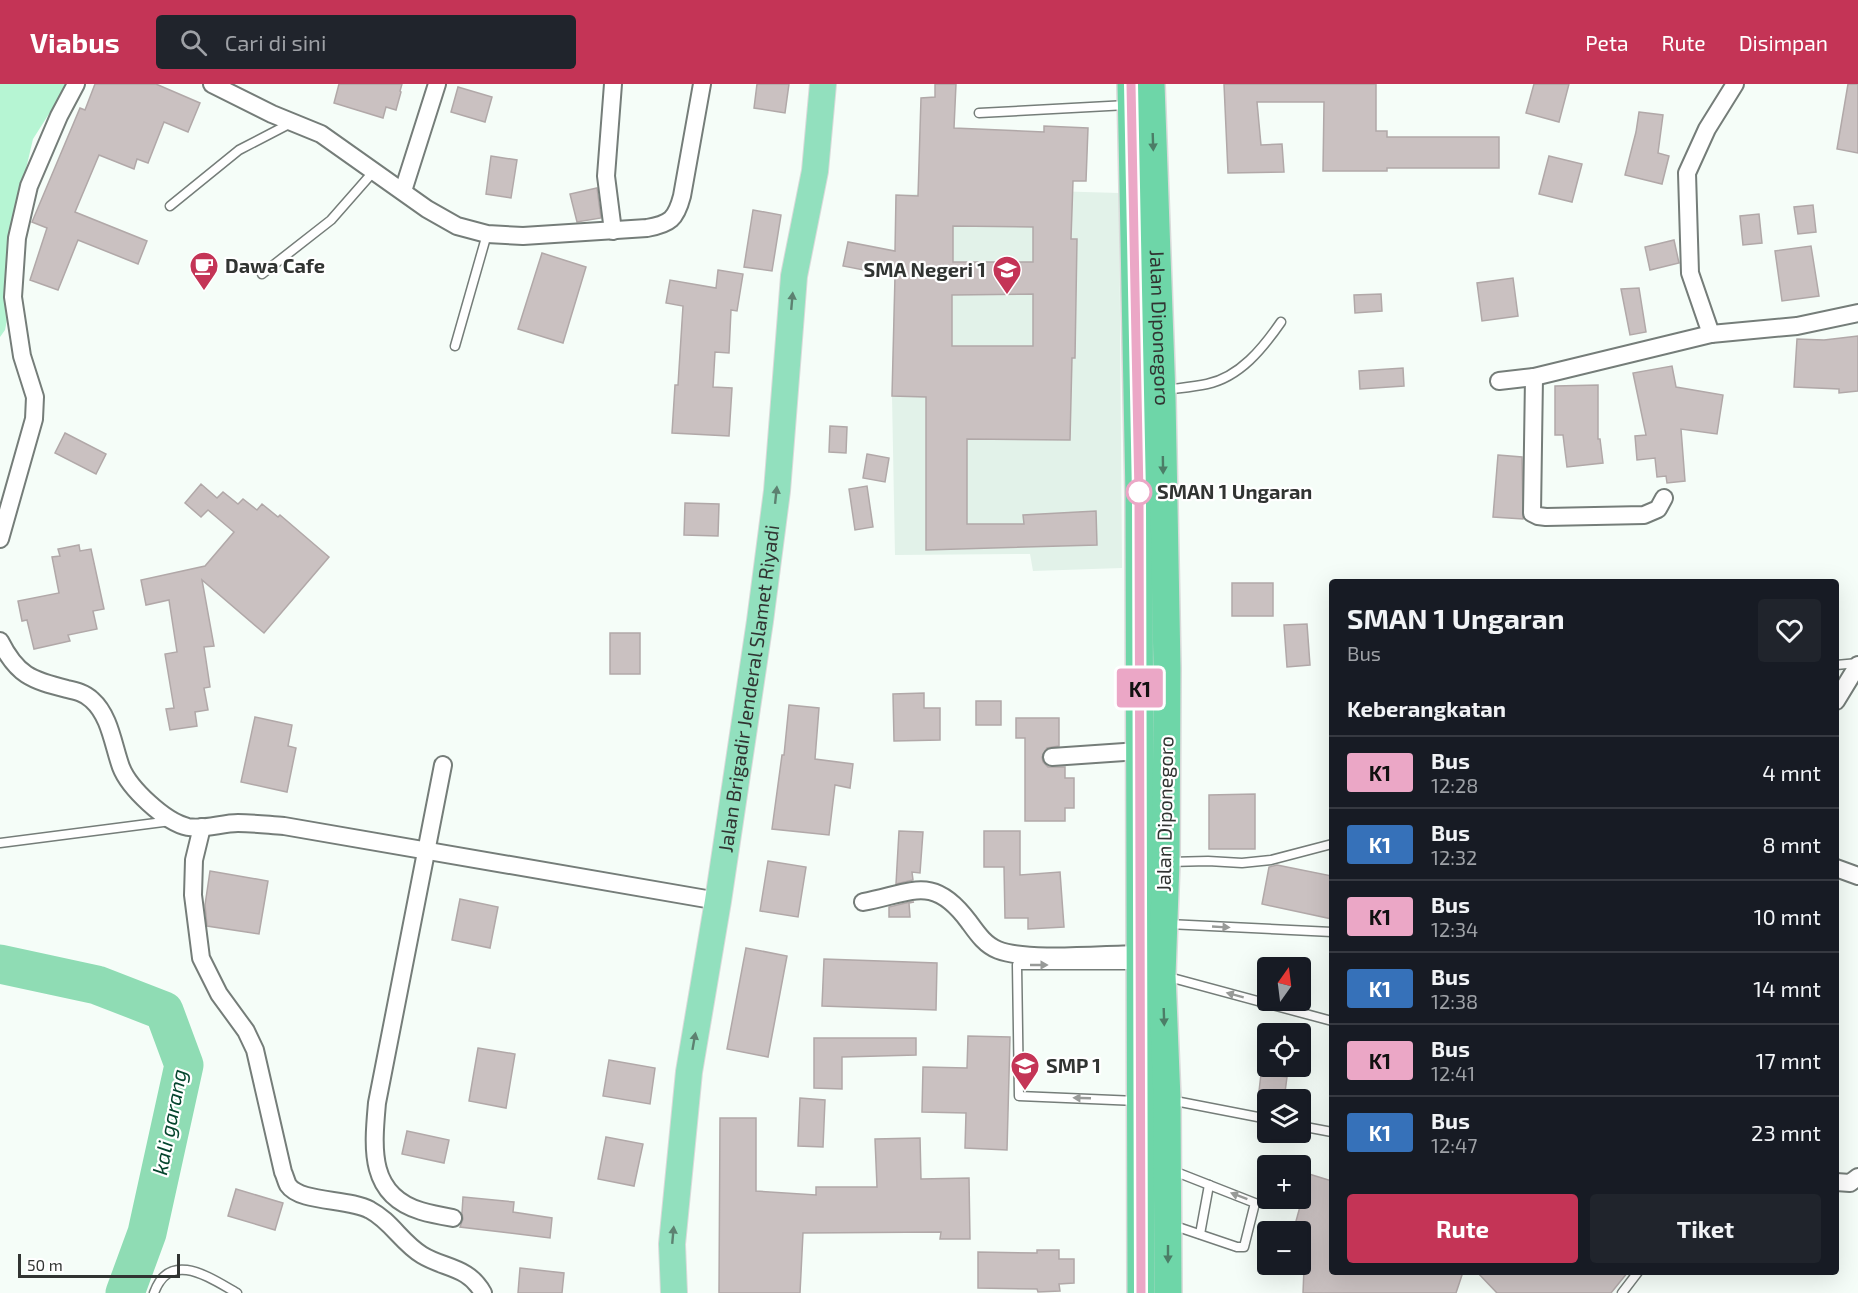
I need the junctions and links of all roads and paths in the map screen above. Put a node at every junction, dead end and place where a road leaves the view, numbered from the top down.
1 (76, 84) edge
2 (212, 84) edge
3 (437, 84) edge
4 (613, 84) edge
5 (702, 84) edge
6 (822, 84) edge
7 (1735, 84) edge
8 (1141, 94) edge
9 (980, 113) dead end
10 (292, 122) junction
11 (374, 171) junction
12 (403, 191) junction
13 (170, 206) dead end
14 (613, 231) junction
15 (487, 234) junction
16 (262, 274) dead end
17 (1147, 302) junction
18 (1858, 314) edge
19 (1281, 322) dead end
20 (1711, 334) junction
21 (455, 346) dead end
22 (1534, 377) junction
23 (1499, 381) dead end
24 (1162, 390) junction
25 (1150, 436) junction
26 (1664, 498) dead end
27 (0, 539) edge
28 (0, 640) edge
29 (1858, 664) edge
30 (1839, 665) edge
31 (1839, 696) edge
32 (1139, 751) junction
33 (1052, 757) dead end
34 (443, 765) dead end
35 (174, 820) junction
36 (202, 827) junction
37 (0, 843) edge
38 (1329, 845) edge
39 (426, 851) junction
40 (1166, 862) junction
41 (1839, 869) edge
42 (1858, 876) edge
43 (718, 901) junction
44 (863, 902) dead end
45 (1152, 923) junction
46 (1329, 932) edge
47 (1146, 967) junction
48 (1329, 1020) edge
49 (1153, 1100) junction
50 (1257, 1117) edge
51 (1311, 1128) edge
52 (1329, 1131) edge
53 (1168, 1169) junction
54 (1858, 1177) edge
55 (1839, 1182) edge
56 (1209, 1185) junction
57 (453, 1218) dead end
58 (1168, 1224) junction
59 (1200, 1234) junction
60 (1636, 1275) edge
61 (1625, 1291) edge
62 (154, 1293) edge
63 (237, 1293) edge
64 (483, 1293) edge
65 (674, 1293) edge
66 (1141, 1293) edge
67 (1168, 1293) edge

1 - 27 street
2 - 10 street
3 - 12 street
4 - 14 street
5 - 14 street
43 -> 6 main road, Jalan Brigadir Jenderal Slamet Riyadi
7 - 20 street
8 - 9 lane
8 - 17 highway, Jalan Diponegoro
10 - 11 street
10 - 13 lane
11 - 12 street
11 - 16 lane
12 - 15 street
14 - 15 street
15 - 21 lane
17 - 24 highway, Jalan Diponegoro
17 - 25 highway, Jalan Diponegoro
18 - 20 street
19 - 24 lane
20 - 22 street
22 - 23 street
22 - 26 street
24 - 25 highway, Jalan Diponegoro
25 - 32 highway, Jalan Diponegoro
25 -> 40 highway, Jalan Diponegoro
28 - 35 street
29 - 30 lane
29 - 31 street
32 - 33 street
32 - 45 highway, Jalan Diponegoro
34 - 39 street
35 - 36 street
35 - 37 lane
36 - 39 street
36 - 64 street
38 - 40 lane
39 - 43 street
39 - 57 street
40 - 45 highway, Jalan Diponegoro
41 - 42 street
65 -> 43 main road, Jalan Brigadir Jenderal Slamet Riyadi
44 - 47 street
45 -> 46 lane
45 - 47 highway, Jalan Diponegoro
48 -> 47 lane
47 - 49 highway, Jalan Diponegoro
49 -> 47 lane
49 - 50 lane
49 - 53 highway, Jalan Diponegoro
49 - 66 highway, Jalan Diponegoro
51 - 52 lane
53 - 56 lane
53 - 58 highway, Jalan Diponegoro
54 - 55 street
56 - 59 lane
59 -> 56 lane
58 - 59 lane
58 -> 67 highway, Jalan Diponegoro
60 - 61 lane
62 - 63 lane

